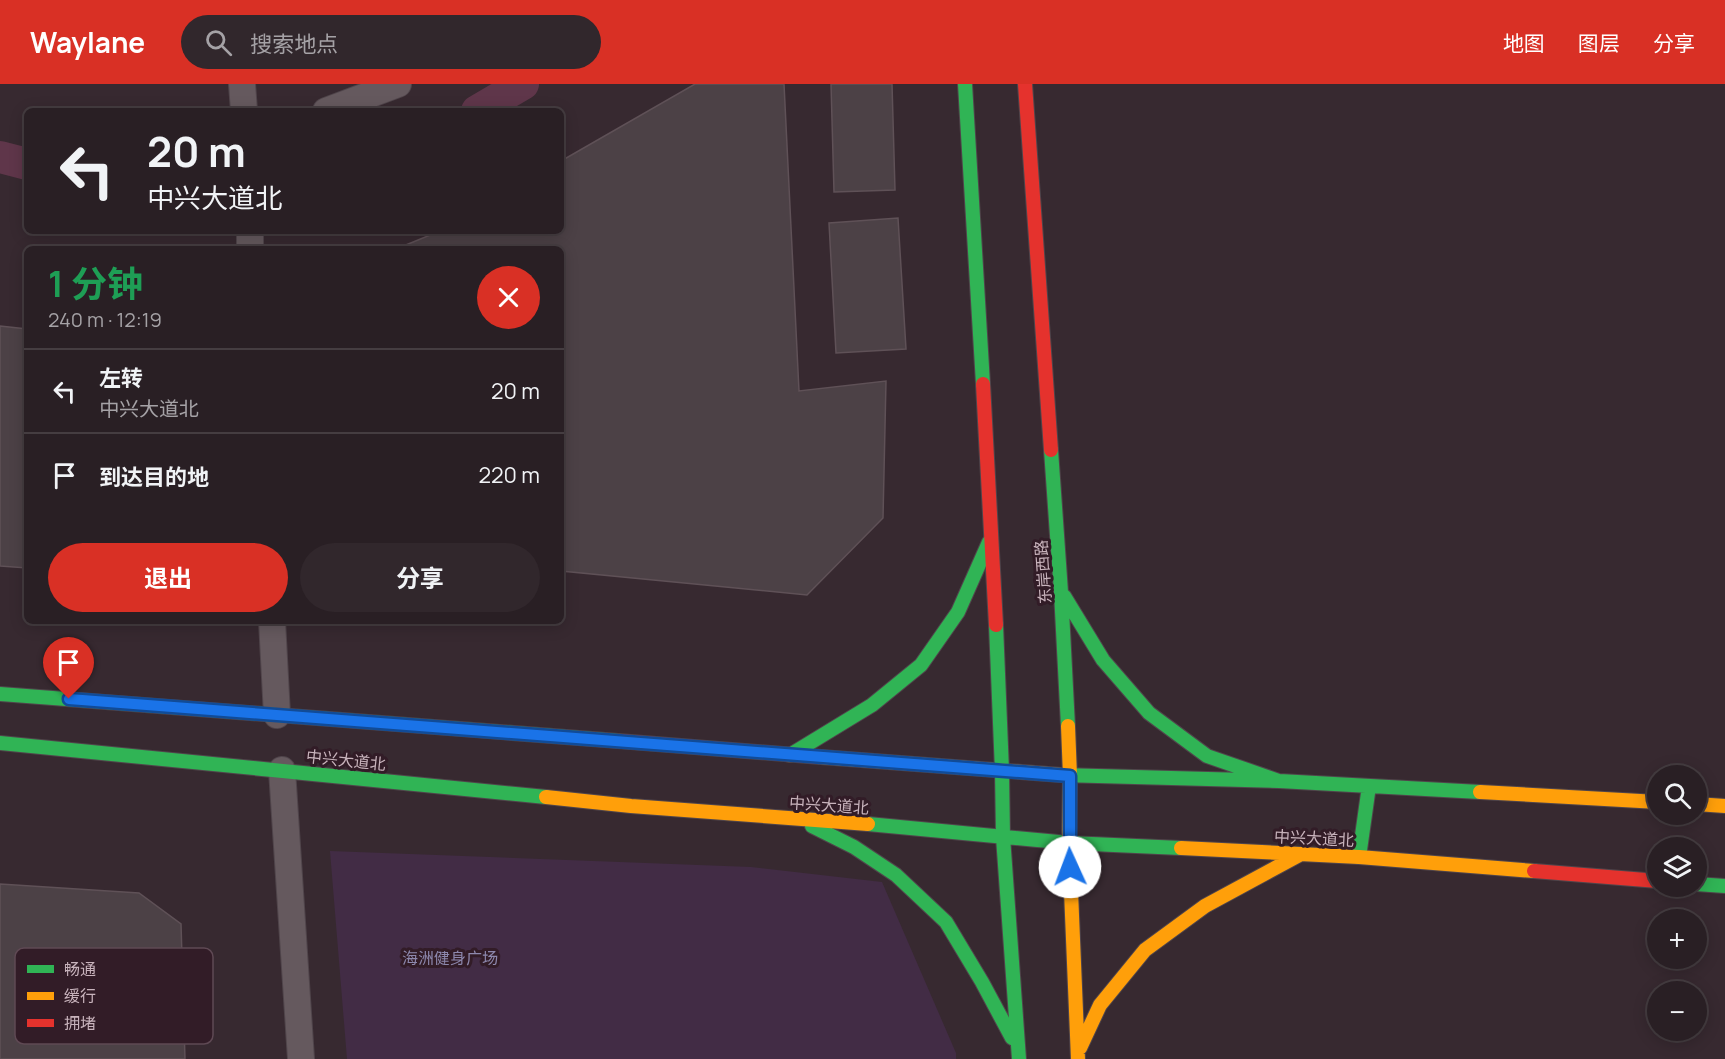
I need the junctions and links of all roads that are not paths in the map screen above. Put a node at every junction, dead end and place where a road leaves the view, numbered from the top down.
1 (242, 84) edge
2 (398, 84) edge
3 (965, 84) edge
4 (1025, 84) edge
5 (244, 108) edge
6 (334, 108) edge
7 (992, 535) junction
8 (1061, 592) junction
9 (272, 624) edge
10 (0, 694) edge
11 (278, 715) junction
12 (0, 743) edge
13 (790, 755) junction
14 (282, 770) junction
15 (1002, 771) junction
16 (1070, 776) junction
17 (1279, 781) junction
18 (1369, 786) junction
19 (1647, 800) edge
20 (1707, 805) edge
21 (1725, 806) edge
22 (800, 819) junction
23 (1003, 837) junction
24 (1069, 843) junction
25 (1302, 853) junction
26 (1359, 857) junction
27 (1647, 879) edge
28 (1707, 885) edge
29 (1725, 886) edge
30 (1018, 1053) edge
31 (1078, 1056) edge
32 (301, 1059) edge

1 - 5 street
2 - 6 street
3 - 7 main road
4 - 8 main road, 东岸西路
7 - 13 main road
7 - 15 main road
8 - 16 main road, 东岸西路
8 - 17 main road
9 - 11 street
10 - 11 main road
11 - 13 main road
12 - 14 main road, 中兴大道北
13 - 15 main road
14 - 22 main road, 中兴大道北
14 - 32 street
15 - 16 main road
15 - 23 main road
16 - 17 main road
16 - 24 main road, 东岸西路
17 - 18 main road
18 - 19 main road
18 - 26 main road
20 - 21 main road
22 - 23 main road, 中兴大道北
22 - 30 main road
23 - 24 main road, 中兴大道北
23 - 30 main road
24 - 25 main road, 中兴大道北
24 - 31 main road, 东岸西路
25 - 26 main road, 中兴大道北
25 - 31 main road
26 - 27 main road, 中兴大道北
28 - 29 main road

